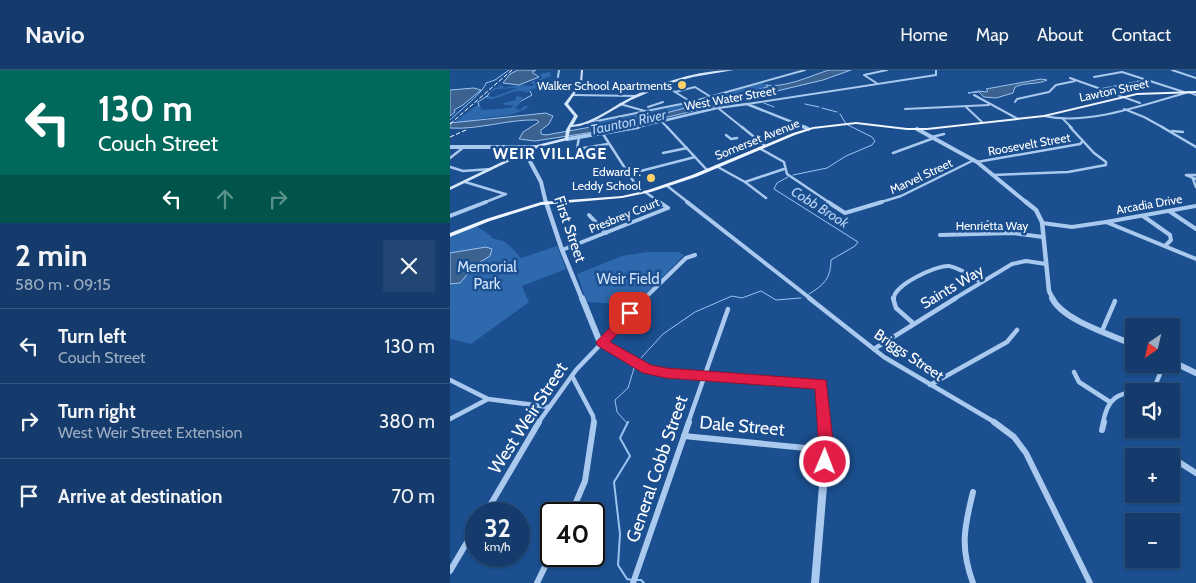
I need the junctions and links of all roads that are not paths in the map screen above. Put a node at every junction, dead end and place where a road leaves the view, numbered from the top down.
1 (559, 70) edge
2 (582, 70) edge
3 (733, 70) edge
4 (805, 70) edge
5 (886, 70) edge
6 (936, 70) edge
7 (1172, 70) edge
8 (558, 76) dead end
9 (1094, 77) dead end
10 (1070, 78) dead end
11 (1196, 78) edge
12 (1077, 80) junction
13 (1144, 81) junction
14 (878, 84) junction
15 (580, 85) junction
16 (664, 85) junction
17 (549, 87) dead end
18 (1102, 89) junction
19 (675, 92) junction
20 (1187, 92) junction
21 (1196, 93) edge
22 (572, 95) junction
23 (974, 95) dead end
24 (637, 96) junction
25 (710, 97) junction
26 (1122, 97) junction
27 (663, 102) dead end
28 (691, 102) junction
29 (1015, 102) dead end
30 (620, 104) junction
31 (747, 104) junction
32 (1141, 104) junction
33 (989, 105) junction
34 (966, 107) junction
35 (718, 108) junction
36 (905, 109) dead end
37 (1122, 109) junction
38 (655, 110) junction
39 (646, 112) junction
40 (1044, 116) junction
41 (1062, 118) junction
42 (1018, 119) junction
43 (661, 121) junction
44 (982, 122) junction
45 (585, 123) junction
46 (570, 127) junction
47 (808, 129) junction
48 (917, 129) junction
49 (1170, 131) junction
50 (1183, 132) dead end
51 (603, 134) junction
52 (944, 134) dead end
53 (726, 135) dead end
54 (567, 137) junction
55 (579, 137) junction
56 (736, 138) dead end
57 (933, 138) junction
58 (1083, 141) junction
59 (608, 144) junction
60 (765, 146) junction
61 (450, 147) edge
62 (464, 147) junction
63 (535, 147) junction
64 (1196, 147) edge
65 (687, 148) junction
66 (759, 148) junction
67 (525, 152) junction
68 (663, 153) dead end
69 (893, 153) dead end
70 (695, 157) junction
71 (450, 158) edge
72 (976, 161) junction
73 (716, 166) junction
74 (450, 167) edge
75 (491, 169) junction
76 (784, 169) junction
77 (707, 170) junction
78 (629, 174) junction
79 (993, 174) junction
80 (1195, 178) edge
81 (465, 182) junction
82 (745, 182) junction
83 (666, 186) junction
84 (1196, 187) edge
85 (450, 189) edge
86 (644, 192) junction
87 (766, 198) dead end
88 (546, 203) junction
89 (1195, 207) edge
90 (1169, 211) junction
91 (450, 216) edge
92 (589, 216) dead end
93 (1143, 216) junction
94 (988, 222) dead end
95 (1106, 222) junction
96 (1042, 223) junction
97 (1196, 229) edge
98 (606, 233) junction
99 (994, 233) junction
100 (450, 235) edge
101 (940, 235) dead end
102 (1043, 236) junction
103 (1165, 246) junction
104 (562, 250) junction
105 (695, 255) dead end
106 (1196, 259) edge
107 (1046, 264) junction
108 (981, 282) junction
109 (1115, 301) dead end
110 (728, 309) dead end
111 (913, 323) junction
112 (1017, 330) dead end
113 (1102, 331) junction
114 (1125, 340) edge
115 (602, 342) junction
116 (874, 348) junction
117 (1180, 365) edge
118 (1074, 372) dead end
119 (1160, 373) edge
120 (1196, 373) edge
121 (572, 376) junction
122 (705, 376) junction
123 (450, 380) edge
124 (930, 385) junction
125 (488, 399) junction
126 (1110, 402) junction
127 (549, 407) junction
128 (450, 419) edge
129 (1102, 430) dead end
130 (684, 436) junction
131 (826, 450) junction
132 (1180, 463) edge
133 (1196, 473) edge
134 (973, 492) dead end
135 (492, 502) edge
136 (576, 502) edge
137 (465, 545) edge
138 (545, 567) edge
139 (450, 570) edge
140 (635, 579) edge
141 (538, 583) edge
142 (815, 583) edge
143 (973, 583) edge
144 (1090, 583) edge

1 - 8 street
2 - 15 main road
3 - 16 main road
4 - 25 street
5 - 14 street
6 - 14 street, West Water Street
7 - 11 street
9 - 13 street
10 - 12 street
12 - 18 street
12 - 29 street
13 - 18 street
13 - 20 street
14 - 31 street, West Water Street
15 - 17 street
15 - 22 main road
16 - 19 street
16 - 24 main road
18 - 26 street
19 - 25 street
19 - 28 street
20 - 21 main road, Somerset Avenue
20 - 26 main road, Lawton Street
20 - 32 street, Somerset Avenue
22 - 24 street
22 - 46 main road
23 - 33 street
24 - 30 main road
25 - 28 street
26 - 32 street
26 - 40 main road, Lawton Street
27 - 38 street
28 - 38 street
30 - 39 street
30 - 45 main road
31 - 35 street, West Water Street
31 - 47 street
32 - 37 street, Somerset Avenue
33 - 34 street
33 - 42 street
34 - 36 street
34 - 44 street
35 - 43 street, West Water Street
35 - 60 street
37 - 41 street, Somerset Avenue
37 - 49 street
38 - 39 street
39 - 45 street
40 - 41 street, Somerset Avenue
40 - 42 main road, Somerset Avenue
41 - 58 street
42 - 44 main road, Somerset Avenue
43 - 51 street, West Water Street
43 - 65 street
44 - 48 main road, Somerset Avenue
45 - 46 main road
46 - 54 main road
47 - 48 main road, Somerset Avenue
47 - 60 main road, Somerset Avenue
48 - 57 street
49 - 50 street
49 - 64 street
51 - 55 street, West Water Street
51 - 59 street
52 - 57 street
53 - 56 street
54 - 55 street, West Water Street
54 - 63 main road, West Water Street
55 - 59 street
57 - 69 street
57 - 72 street
58 - 72 street, Roosevelt Street
58 - 79 street
59 - 78 street
60 - 66 main road, Somerset Avenue
61 - 62 street
62 - 63 street
62 - 71 street
63 - 67 main road, West Water Street
65 - 68 street
65 - 70 street
66 - 73 main road, Somerset Avenue
66 - 76 street
67 - 75 main road, West Water Street
67 - 88 street, First Street
70 - 77 street
70 - 78 street
72 - 76 street, Marvel Street
72 - 79 street
73 - 77 main road, Somerset Avenue
73 - 82 street
74 - 75 street
75 - 81 main road, West Water Street
76 - 82 street
77 - 83 main road, Somerset Avenue
78 - 86 street
79 - 96 street
80 - 84 street
81 - 85 main road, West Water Street
81 - 91 street
82 - 87 street
83 - 86 main road, Somerset Avenue
83 - 116 street, Briggs Street
86 - 88 main road, Somerset Avenue
86 - 98 street, Presbrey Court
88 - 100 main road, Somerset Avenue
88 - 104 street, First Street
89 - 90 street, Arcadia Drive
90 - 93 street, Arcadia Drive
90 - 97 street
92 - 98 street
93 - 95 street, Arcadia Drive
93 - 103 street
94 - 99 street
95 - 96 street, Arcadia Drive
95 - 103 street
96 - 102 street
98 - 104 street, Presbrey Court
99 - 101 street, Henrietta Way
99 - 102 street, Henrietta Way
102 - 107 street
103 - 106 street
104 - 115 street, First Street
105 - 115 street, West Weir Street
107 - 108 street, Saints Way
107 - 113 street
108 - 111 street, Saints Way
108 - 111 street
109 - 113 street
110 - 122 street, General Cobb Street
111 - 116 street, Saints Way
112 - 124 street
113 - 114 street
115 - 121 street, West Weir Street
115 - 122 street
116 - 124 street, Briggs Street
117 - 120 street
118 - 126 street
119 - 126 street
121 - 127 street, West Weir Street
121 - 136 street
122 - 130 street, General Cobb Street
122 - 131 street
123 - 125 street
124 - 144 street, Briggs Street
125 - 127 street
125 - 128 street
126 - 129 street
127 - 135 street, West Weir Street
130 - 131 street, Dale Street
130 - 140 street, General Cobb Street
131 - 142 street
132 - 133 street
134 - 143 street
137 - 139 street
138 - 141 street

